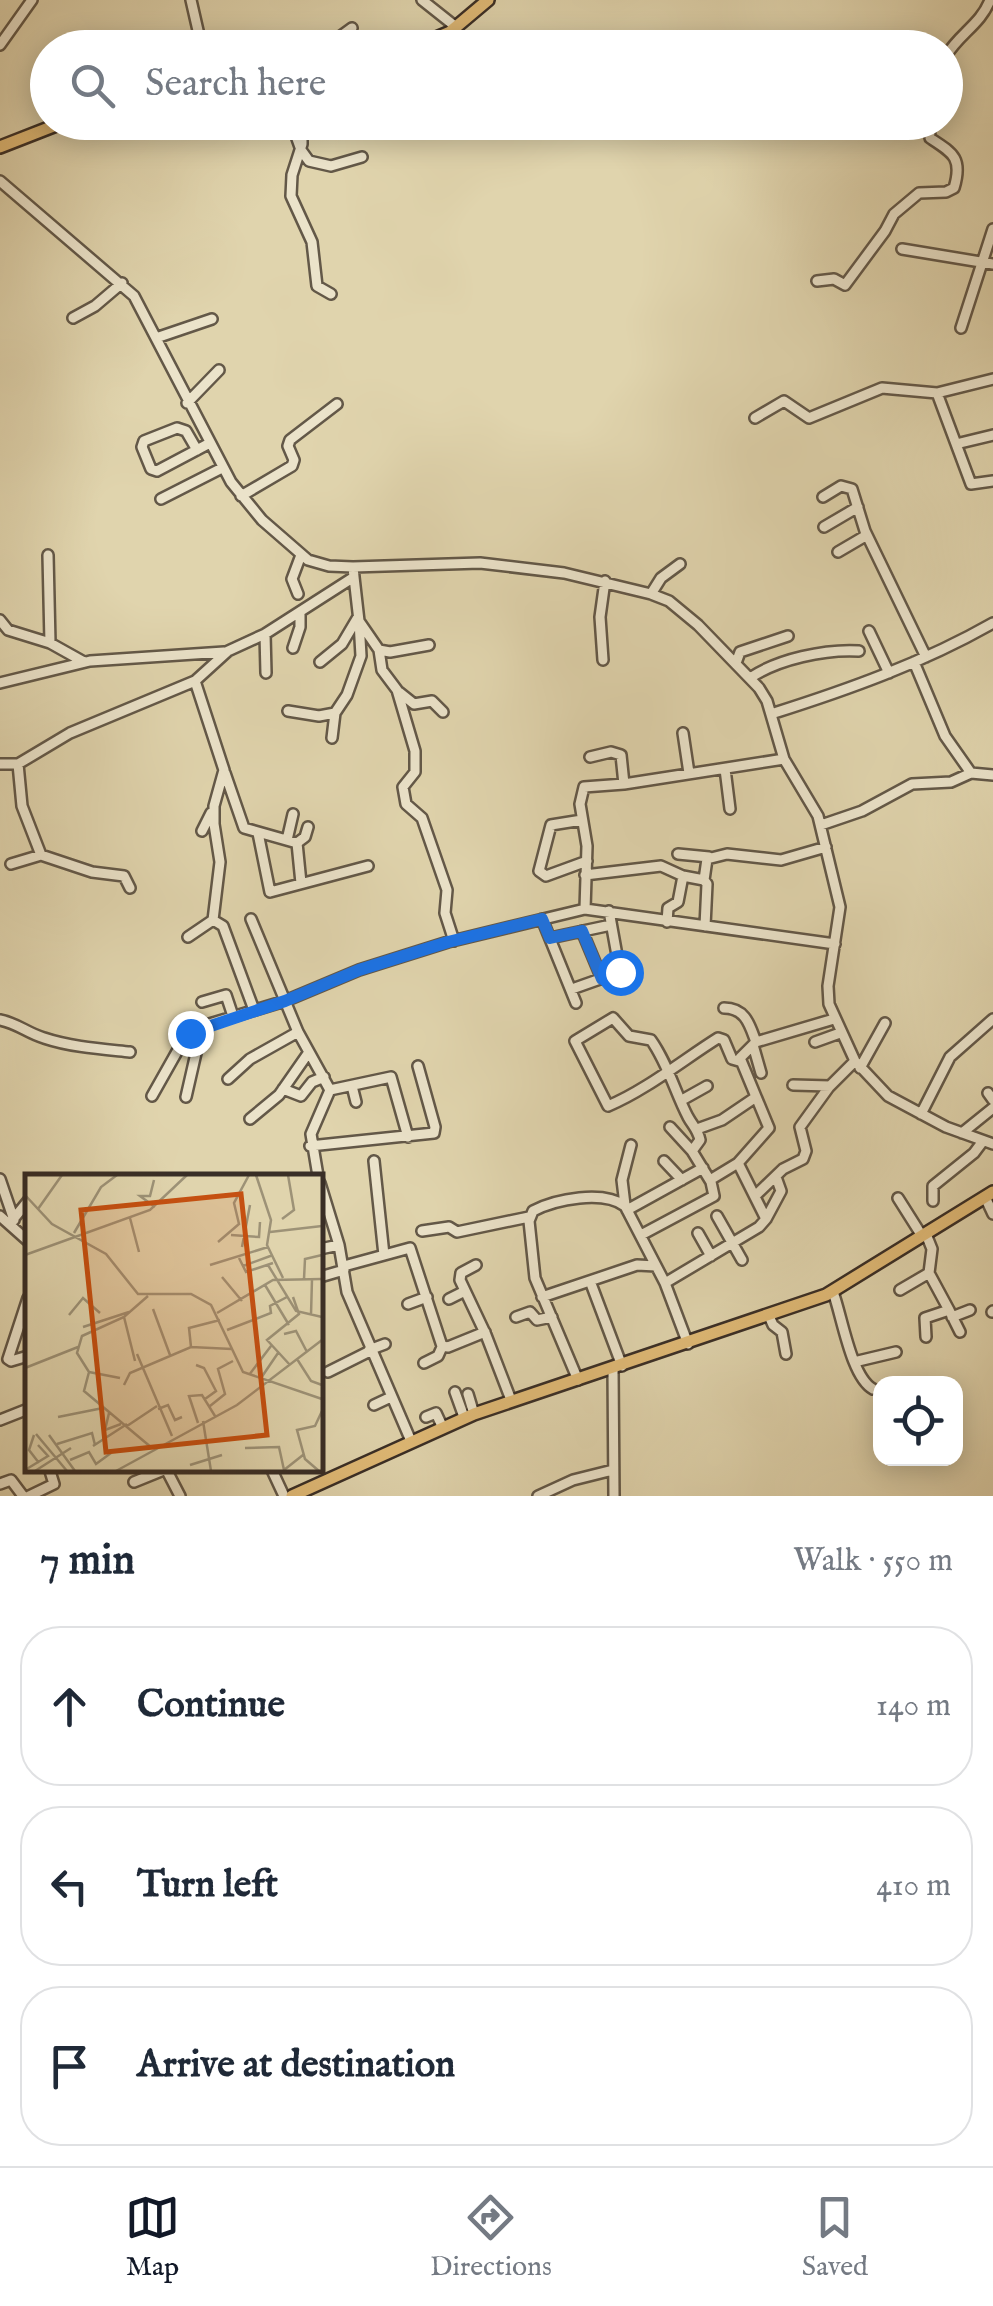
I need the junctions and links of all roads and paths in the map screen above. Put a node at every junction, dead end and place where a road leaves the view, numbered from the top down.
1 (32, 0) edge
2 (192, 0) edge
3 (422, 0) edge
4 (488, 0) edge
5 (990, 0) edge
6 (456, 27) junction
7 (352, 28) dead end
8 (198, 30) edge
9 (350, 30) edge
10 (453, 30) edge
11 (963, 34) edge
12 (1, 41) edge
13 (30, 135) edge
14 (297, 140) edge
15 (301, 140) edge
16 (934, 140) edge
17 (0, 147) edge
18 (301, 150) junction
19 (362, 157) dead end
20 (0, 181) edge
21 (993, 229) edge
22 (902, 249) dead end
23 (988, 263) edge
24 (818, 281) dead end
25 (122, 283) junction
26 (330, 294) dead end
27 (72, 318) dead end
28 (212, 319) dead end
29 (961, 328) dead end
30 (156, 338) junction
31 (219, 370) dead end
32 (993, 379) edge
33 (936, 393) junction
34 (187, 403) junction
35 (337, 404) dead end
36 (755, 418) dead end
37 (993, 435) edge
38 (208, 444) junction
39 (956, 444) junction
40 (197, 450) junction
41 (222, 468) junction
42 (993, 481) edge
43 (241, 496) junction
44 (823, 497) dead end
45 (161, 499) dead end
46 (858, 508) junction
47 (824, 527) dead end
48 (868, 535) junction
49 (838, 552) dead end
50 (48, 555) dead end
51 (301, 555) junction
52 (680, 564) dead end
53 (353, 572) junction
54 (606, 581) junction
55 (298, 594) dead end
56 (651, 594) junction
57 (300, 614) junction
58 (359, 618) junction
59 (0, 620) edge
60 (993, 623) edge
61 (869, 631) dead end
62 (265, 634) junction
63 (788, 636) dead end
64 (50, 643) junction
65 (429, 645) dead end
66 (293, 648) dead end
67 (380, 650) junction
68 (228, 651) junction
69 (858, 651) dead end
70 (926, 657) junction
71 (603, 660) dead end
72 (84, 662) junction
73 (320, 662) dead end
74 (914, 662) junction
75 (736, 663) junction
76 (266, 673) dead end
77 (888, 674) junction
78 (750, 678) junction
79 (194, 681) junction
80 (0, 684) edge
81 (397, 690) junction
82 (288, 711) dead end
83 (335, 712) junction
84 (443, 712) dead end
85 (771, 714) junction
86 (682, 732) dead end
87 (332, 738) dead end
88 (590, 757) dead end
89 (784, 758) junction
90 (0, 764) edge
91 (18, 764) junction
92 (725, 769) junction
93 (224, 770) junction
94 (971, 772) junction
95 (689, 773) junction
96 (993, 775) edge
97 (624, 784) junction
98 (214, 806) junction
99 (730, 809) dead end
100 (293, 814) dead end
101 (582, 820) junction
102 (821, 825) junction
103 (308, 827) dead end
104 (202, 830) dead end
105 (258, 833) junction
106 (292, 842) junction
107 (587, 846) junction
108 (572, 847) dead end
109 (826, 847) junction
110 (678, 854) dead end
111 (40, 855) junction
112 (708, 858) junction
113 (587, 861) junction
114 (11, 864) dead end
115 (368, 866) dead end
116 (585, 875) junction
117 (683, 876) junction
118 (704, 880) junction
119 (302, 882) junction
120 (130, 888) dead end
121 (585, 910) junction
122 (609, 910) junction
123 (250, 919) dead end
124 (542, 919) junction
125 (213, 920) junction
126 (667, 922) junction
127 (611, 924) junction
128 (706, 926) junction
129 (582, 931) junction
130 (188, 937) dead end
131 (550, 938) junction
132 (454, 941) junction
133 (836, 944) junction
134 (602, 979) junction
135 (572, 989) junction
136 (285, 1001) junction
137 (202, 1002) dead end
138 (576, 1002) dead end
139 (724, 1008) dead end
140 (254, 1010) junction
141 (233, 1016) junction
142 (834, 1019) junction
143 (993, 1019) edge
144 (0, 1020) edge
145 (885, 1023) dead end
146 (202, 1027) junction
147 (298, 1032) junction
148 (840, 1033) junction
149 (815, 1042) dead end
150 (754, 1044) junction
151 (130, 1052) dead end
152 (309, 1052) junction
153 (739, 1060) junction
154 (857, 1065) junction
155 (418, 1066) dead end
156 (668, 1069) junction
157 (761, 1073) dead end
158 (324, 1077) junction
159 (228, 1079) dead end
160 (793, 1085) dead end
161 (352, 1086) junction
162 (707, 1086) dead end
163 (830, 1086) junction
164 (283, 1089) junction
165 (330, 1090) junction
166 (152, 1096) dead end
167 (186, 1096) dead end
168 (756, 1097) junction
169 (682, 1100) junction
170 (356, 1102) dead end
171 (993, 1108) edge
172 (922, 1114) junction
173 (250, 1119) dead end
174 (670, 1127) dead end
175 (697, 1129) junction
176 (962, 1133) junction
177 (408, 1137) junction
178 (990, 1143) edge
179 (631, 1144) dead end
180 (310, 1146) junction
181 (692, 1150) junction
182 (374, 1161) dead end
183 (664, 1161) dead end
184 (738, 1163) junction
185 (703, 1168) junction
186 (318, 1174) edge
187 (776, 1176) junction
188 (0, 1179) edge
189 (682, 1180) junction
190 (710, 1180) junction
191 (989, 1194) edge
192 (755, 1196) junction
193 (898, 1198) dead end
194 (933, 1202) dead end
195 (626, 1208) junction
196 (993, 1214) edge
197 (717, 1216) dead end
198 (530, 1217) junction
199 (11, 1218) edge
200 (325, 1219) edge
201 (766, 1219) junction
202 (422, 1232) dead end
203 (698, 1234) dead end
204 (641, 1235) junction
205 (924, 1235) junction
206 (732, 1244) junction
207 (339, 1245) junction
208 (322, 1249) edge
209 (384, 1255) junction
210 (711, 1256) junction
211 (742, 1260) dead end
212 (476, 1266) dead end
213 (656, 1266) junction
214 (344, 1268) junction
215 (929, 1274) junction
216 (322, 1276) edge
217 (590, 1281) junction
218 (665, 1284) junction
219 (900, 1290) dead end
220 (466, 1291) junction
221 (833, 1292) junction
222 (426, 1297) junction
223 (542, 1297) junction
224 (449, 1299) dead end
225 (408, 1304) dead end
226 (25, 1307) edge
227 (970, 1310) dead end
228 (950, 1313) junction
229 (769, 1316) junction
230 (516, 1317) dead end
231 (552, 1317) junction
232 (485, 1332) junction
233 (960, 1332) dead end
234 (926, 1338) dead end
235 (384, 1344) dead end
236 (688, 1344) junction
237 (442, 1346) junction
238 (369, 1350) junction
239 (896, 1352) dead end
240 (786, 1354) dead end
241 (25, 1359) edge
242 (854, 1362) junction
243 (424, 1364) dead end
244 (617, 1367) junction
245 (328, 1372) dead end
246 (578, 1380) junction
247 (873, 1389) dead end
248 (454, 1392) dead end
249 (468, 1394) dead end
250 (390, 1397) junction
251 (511, 1400) junction
252 (374, 1404) dead end
253 (25, 1410) edge
254 (426, 1416) dead end
255 (469, 1416) junction
256 (0, 1420) edge
257 (442, 1426) junction
258 (410, 1441) junction
259 (613, 1470) junction
260 (161, 1471) edge
261 (167, 1471) edge
262 (272, 1471) edge
263 (322, 1474) edge
264 (134, 1482) dead end
265 (0, 1484) edge
266 (53, 1491) edge
267 (308, 1492) edge
268 (26, 1496) edge
269 (180, 1496) edge
270 (284, 1496) edge
271 (292, 1496) edge
272 (538, 1496) edge
273 (614, 1496) edge

1 - 12 street
2 - 8 street
3 - 6 street
4 - 6 main road
5 - 11 street
6 - 10 main road
7 - 9 street
13 - 17 main road
14 - 18 street
15 - 18 street
16 - 24 street
18 - 19 street
18 - 26 street
20 - 25 street
21 - 23 street
22 - 23 street
23 - 29 street
25 - 27 street
25 - 30 street
28 - 30 street
30 - 34 street
31 - 34 street
32 - 33 street
33 - 36 street
33 - 39 street
34 - 38 street
35 - 43 street
37 - 39 street
38 - 40 street
38 - 41 street
39 - 42 street
40 - 40 street
41 - 43 street
41 - 45 street
43 - 51 street
44 - 46 street
46 - 47 street
46 - 48 street
48 - 49 street
48 - 70 street
50 - 64 street
51 - 53 street
51 - 55 street
52 - 56 street
53 - 54 street
53 - 57 street
53 - 58 street
54 - 56 street
54 - 71 street
56 - 75 street
57 - 62 street
57 - 66 street
58 - 67 street
58 - 73 street
58 - 83 street
59 - 64 street
60 - 70 street
61 - 77 street
62 - 68 street
62 - 76 street
63 - 75 street
64 - 72 street
65 - 67 street
67 - 81 street
68 - 72 street
68 - 79 street
69 - 78 street
70 - 74 street
72 - 80 street
74 - 77 street
74 - 94 street
75 - 78 street
77 - 85 street
78 - 85 street
79 - 91 street
79 - 93 street
81 - 84 street
81 - 132 street
82 - 83 street
83 - 87 street
85 - 89 street
86 - 95 street
88 - 97 street
89 - 92 street
89 - 102 street
90 - 91 street
91 - 111 street
92 - 95 street
92 - 99 street
93 - 98 street
93 - 105 street
94 - 96 street
94 - 102 street
95 - 97 street
97 - 101 street
98 - 104 street
98 - 125 street
100 - 106 street
101 - 107 street
101 - 113 street
102 - 109 street
103 - 106 street
105 - 106 street
105 - 119 street
106 - 119 street
107 - 108 street
107 - 113 street
109 - 112 street
109 - 133 street
110 - 112 street
111 - 114 street
111 - 120 street
112 - 118 street
113 - 116 street
115 - 119 street
116 - 117 street
116 - 121 street
117 - 118 street
117 - 126 street
118 - 128 street
121 - 122 street
121 - 124 street
122 - 126 street
122 - 127 street
123 - 136 street
124 - 131 street
124 - 132 street
125 - 130 street
125 - 140 street
126 - 128 street
127 - 129 street
127 - 134 street
128 - 133 street
129 - 131 street
129 - 134 street
131 - 135 street
132 - 136 street
133 - 142 street
134 - 135 street
135 - 138 street
136 - 140 street
136 - 147 street
137 - 141 street
139 - 150 street
140 - 141 street
141 - 146 street
142 - 148 street
142 - 150 street
143 - 172 street
144 - 151 street
145 - 154 street
146 - 166 street
146 - 167 street
147 - 152 street
147 - 159 street
148 - 149 street
148 - 154 street
150 - 153 street
150 - 157 street
152 - 158 street
152 - 164 street
153 - 156 street
153 - 168 street
154 - 163 street
154 - 172 street
155 - 177 street
156 - 156 street
156 - 169 street
158 - 164 street
158 - 165 street
160 - 163 street
161 - 165 street
161 - 170 street
161 - 177 street
162 - 169 street
163 - 187 street
164 - 173 street
165 - 180 street
168 - 175 street
168 - 184 street
169 - 175 street
171 - 176 street
172 - 176 street
174 - 181 street
175 - 181 street
176 - 178 street
177 - 180 street
178 - 194 street
179 - 195 street
180 - 186 street
181 - 185 street
182 - 209 street
183 - 189 street
184 - 190 street
184 - 192 street
185 - 189 street
185 - 190 street
187 - 192 street
187 - 201 street
188 - 199 street
189 - 195 street
190 - 204 street
191 - 196 street
191 - 205 main road
192 - 201 street
193 - 205 street
195 - 198 street
195 - 204 street
197 - 206 street
198 - 202 street
198 - 223 street
200 - 207 street
201 - 206 street
203 - 210 street
204 - 213 street
205 - 215 street
205 - 221 main road
206 - 210 street
206 - 211 street
207 - 208 street
207 - 214 street
209 - 214 street
209 - 222 street
210 - 218 street
212 - 220 street
213 - 217 street
213 - 218 street
214 - 216 street
214 - 238 street
215 - 219 street
215 - 228 street
217 - 223 street
217 - 244 street
218 - 236 street
220 - 224 street
220 - 232 street
221 - 229 main road
221 - 242 street
222 - 225 street
222 - 237 street
223 - 231 street
226 - 241 street
227 - 228 street
228 - 233 street
228 - 234 street
229 - 236 main road
229 - 240 street
230 - 231 street
231 - 246 street
232 - 237 street
232 - 251 street
235 - 238 street
236 - 244 main road
237 - 243 street
238 - 245 street
238 - 250 street
239 - 242 street
242 - 247 street
244 - 246 main road
244 - 259 street
246 - 251 main road
248 - 255 street
249 - 255 street
250 - 252 street
250 - 258 street
251 - 255 main road
253 - 256 street
254 - 257 street
255 - 257 main road
257 - 258 main road
258 - 263 main road
259 - 272 street
259 - 273 street
260 - 264 street
261 - 269 street
262 - 270 street
263 - 267 main road
265 - 268 street
266 - 268 street
267 - 271 main road

